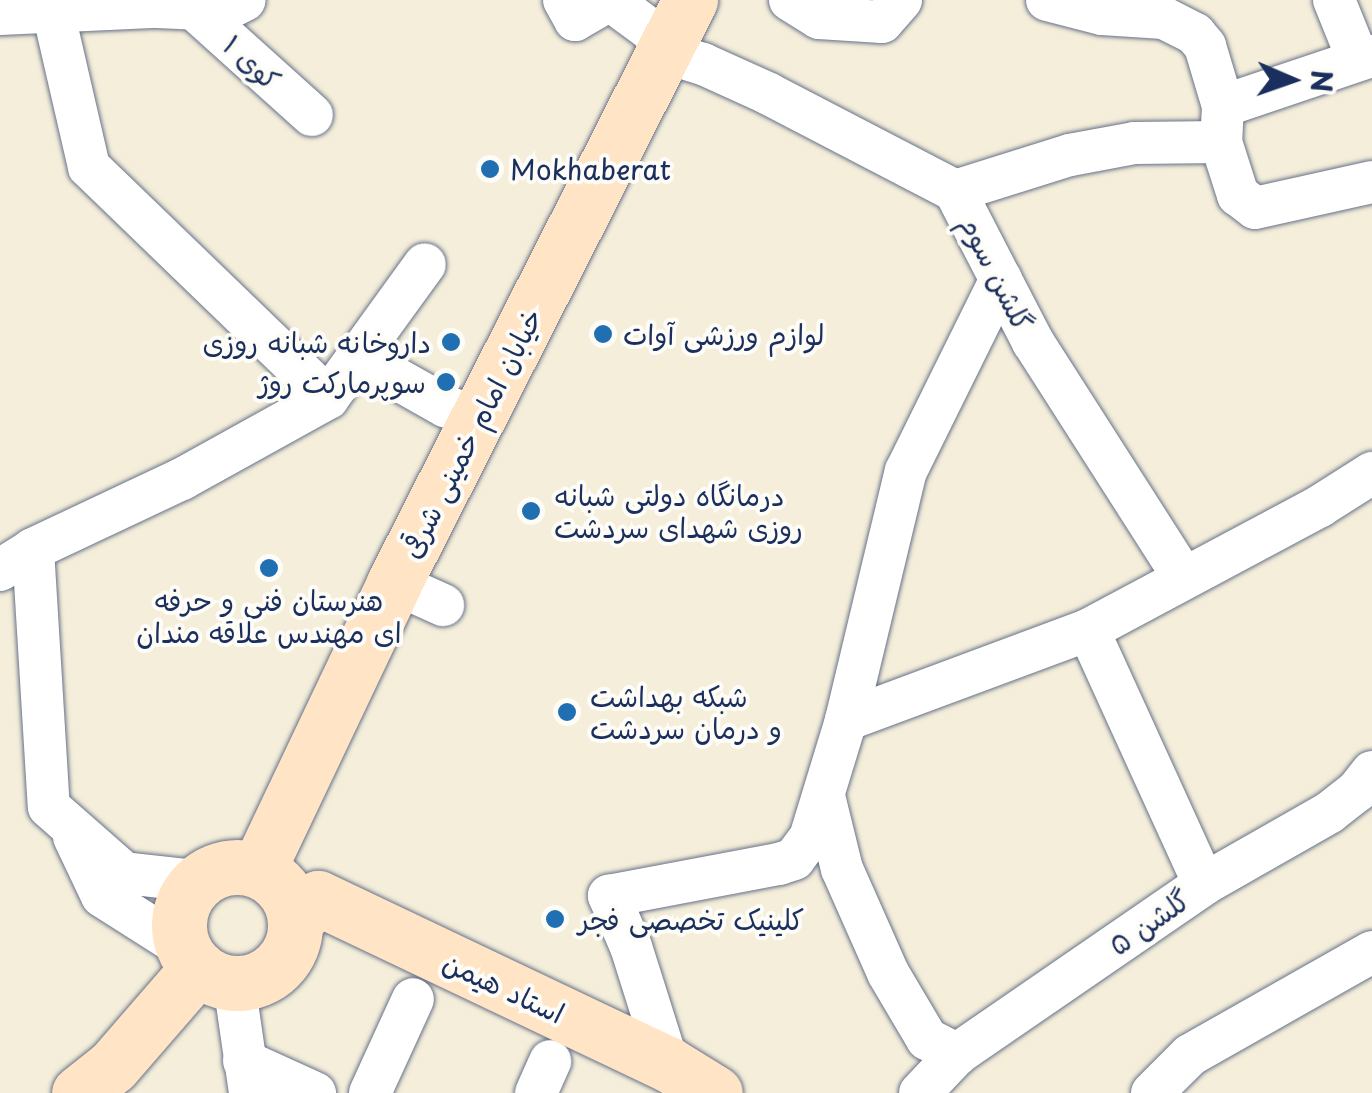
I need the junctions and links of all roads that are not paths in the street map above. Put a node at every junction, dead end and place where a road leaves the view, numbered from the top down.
1 (245, 0) edge
2 (564, 0) edge
3 (610, 0) edge
4 (690, 0) edge
5 (790, 0) edge
6 (900, 0) edge
7 (1047, 0) edge
8 (1334, 0) edge
9 (1106, 7) edge
10 (192, 8) junction
11 (53, 11) junction
12 (0, 14) edge
13 (664, 52) junction
14 (1365, 56) edge
15 (312, 115) dead end
16 (1222, 124) junction
17 (1372, 182) edge
18 (956, 192) junction
19 (425, 264) dead end
20 (1001, 279) junction
21 (358, 357) junction
22 (328, 398) junction
23 (477, 418) junction
24 (1372, 473) edge
25 (16, 560) edge
26 (1183, 577) junction
27 (1088, 630) junction
28 (846, 720) junction
29 (1372, 772) edge
30 (825, 800) junction
31 (59, 817) junction
32 (258, 870) junction
33 (198, 881) junction
34 (1204, 884) junction
35 (296, 920) junction
36 (1372, 952) edge
37 (205, 966) junction
38 (413, 999) dead end
39 (958, 1054) junction
40 (668, 1064) junction
41 (247, 1077) edge
42 (79, 1093) edge
43 (315, 1093) edge
44 (370, 1093) edge
45 (715, 1093) edge
46 (920, 1093) edge
47 (1152, 1093) edge

1 - 10 street
2 - 3 street
3 - 13 street
4 - 13 main road, خیابان امام خمینی شرقی
5 - 6 street
7 - 9 street
8 - 14 street
9 - 16 street
10 - 11 street
10 - 15 street, کوی ۱
11 - 12 street
11 - 22 street
13 - 18 street, گلشن سوم
13 - 23 main road, خیابان امام خمینی شرقی
14 - 16 street
16 - 17 street
16 - 18 street
18 - 20 street, گلشن سوم
19 - 21 street
20 - 26 street, گلشن سوم
20 - 28 street
21 - 22 street
21 - 23 street
22 - 25 street
23 - 32 main road, خیابان امام خمینی شرقی
24 - 26 street
25 - 31 street
26 - 27 street
27 - 28 street
27 - 34 street, گلشن ۵
28 - 30 street
29 - 34 street
30 - 39 street
30 - 40 street
31 - 33 street
31 - 37 street
32 - 33 main road
32 - 35 main road
33 - 37 main road
34 - 39 street, گلشن ۵
35 - 37 main road
35 - 40 main road, استاد هیمن
36 - 47 street
37 - 41 street
37 - 42 main road
38 - 44 street
39 - 46 street, گلشن ۵
40 - 45 main road, استاد هیمن
41 - 43 street

